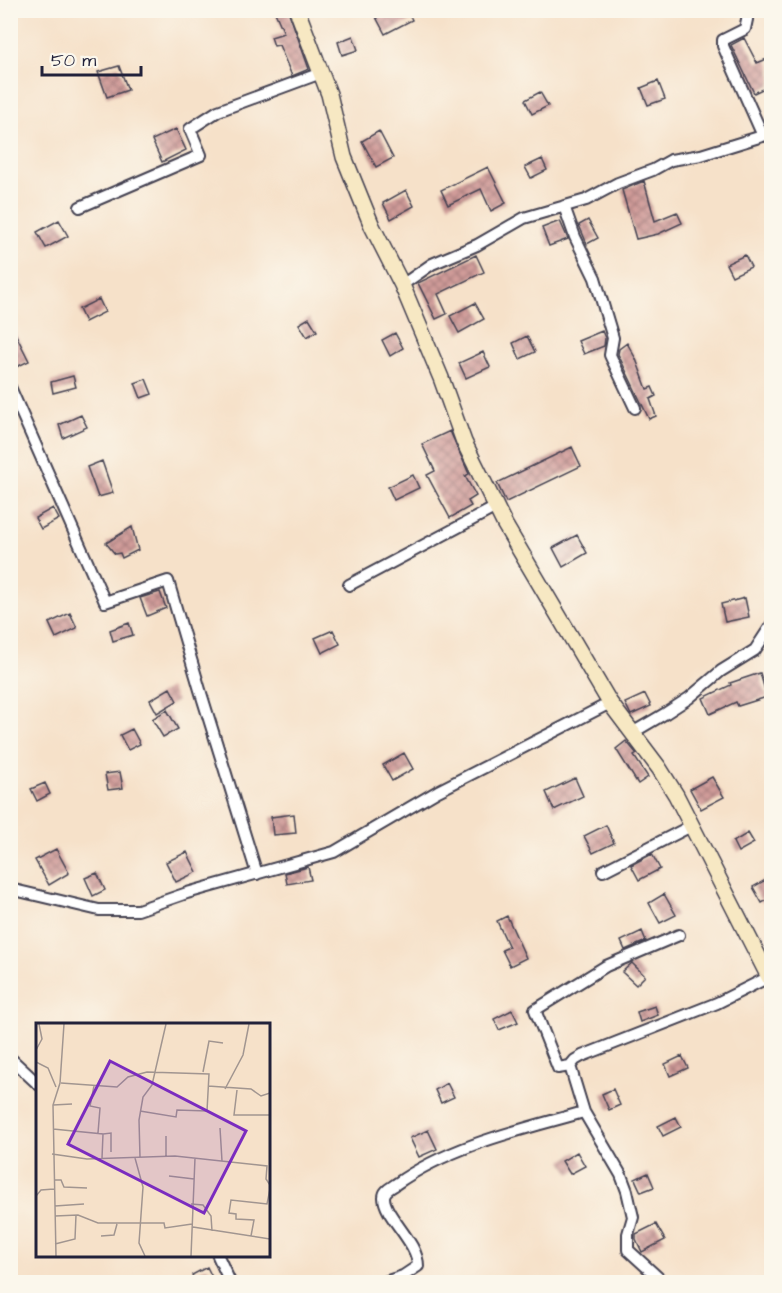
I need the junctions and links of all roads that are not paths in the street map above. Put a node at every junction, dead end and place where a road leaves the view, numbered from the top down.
1 (297, 10) edge
2 (749, 10) edge
3 (321, 73) junction
4 (767, 135) edge
5 (80, 207) dead end
6 (564, 207) junction
7 (402, 285) junction
8 (10, 387) edge
9 (635, 408) dead end
10 (496, 507) junction
11 (349, 585) dead end
12 (771, 624) edge
13 (610, 703) junction
14 (632, 733) junction
15 (691, 826) junction
16 (603, 871) dead end
17 (257, 874) junction
18 (10, 888) edge
19 (679, 935) dead end
20 (770, 980) edge
21 (10, 1058) edge
22 (570, 1066) junction
23 (36, 1082) edge
24 (584, 1112) junction
25 (218, 1257) edge
26 (230, 1282) edge
27 (385, 1282) edge
28 (663, 1282) edge

1 - 3 main road
2 - 4 street
3 - 5 street
3 - 7 main road
4 - 6 street
6 - 7 street
6 - 9 street
7 - 10 main road
8 - 17 street
10 - 11 street
10 - 13 main road
12 - 14 street
13 - 14 main road
13 - 17 street
14 - 15 main road
15 - 16 street
15 - 20 main road
17 - 18 street
19 - 22 street
20 - 22 street
21 - 23 street
22 - 24 street
24 - 27 street
24 - 28 street
25 - 26 street

